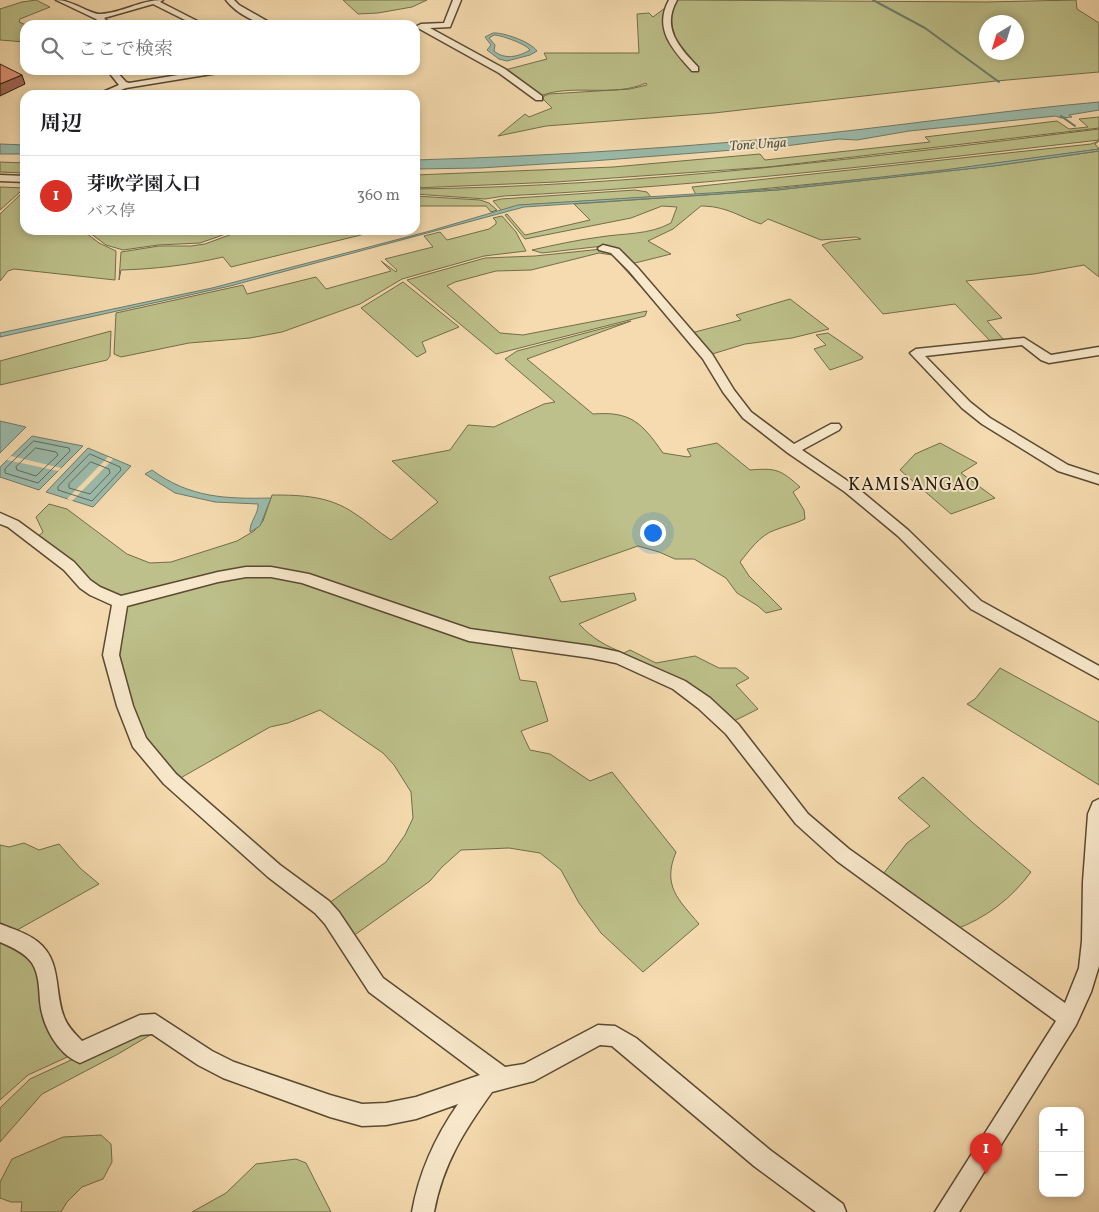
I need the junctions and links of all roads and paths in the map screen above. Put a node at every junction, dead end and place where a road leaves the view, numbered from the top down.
1 (60, 0) edge
2 (230, 0) edge
3 (458, 0) edge
4 (673, 0) edge
5 (157, 1) edge
6 (99, 17) junction
7 (102, 20) edge
8 (192, 20) edge
9 (261, 20) edge
10 (420, 27) edge
11 (420, 28) edge
12 (695, 69) dead end
13 (116, 75) edge
14 (191, 75) edge
15 (126, 85) junction
16 (113, 90) edge
17 (540, 98) dead end
18 (0, 178) edge
19 (20, 179) edge
20 (603, 248) dead end
21 (1099, 351) edge
22 (834, 427) dead end
23 (793, 450) junction
24 (1099, 480) edge
25 (0, 518) edge
26 (120, 602) junction
27 (1099, 673) edge
28 (1098, 811) edge
29 (1096, 859) edge
30 (0, 933) edge
31 (1069, 1018) junction
32 (493, 1081) junction
33 (422, 1212) edge
34 (835, 1212) edge
35 (946, 1212) edge

1 - 6 street
2 - 9 street
3 - 10 street
4 - 12 street
5 - 6 street
5 - 8 street
6 - 7 street
11 - 17 street
13 - 15 street
14 - 15 street
15 - 16 street
18 - 19 street
20 - 23 street
21 - 24 street
22 - 23 street
23 - 27 street
25 - 26 street
26 - 31 street
26 - 32 street
28 - 29 street
29 - 31 street
30 - 32 street
31 - 35 street
32 - 33 street
32 - 34 street

